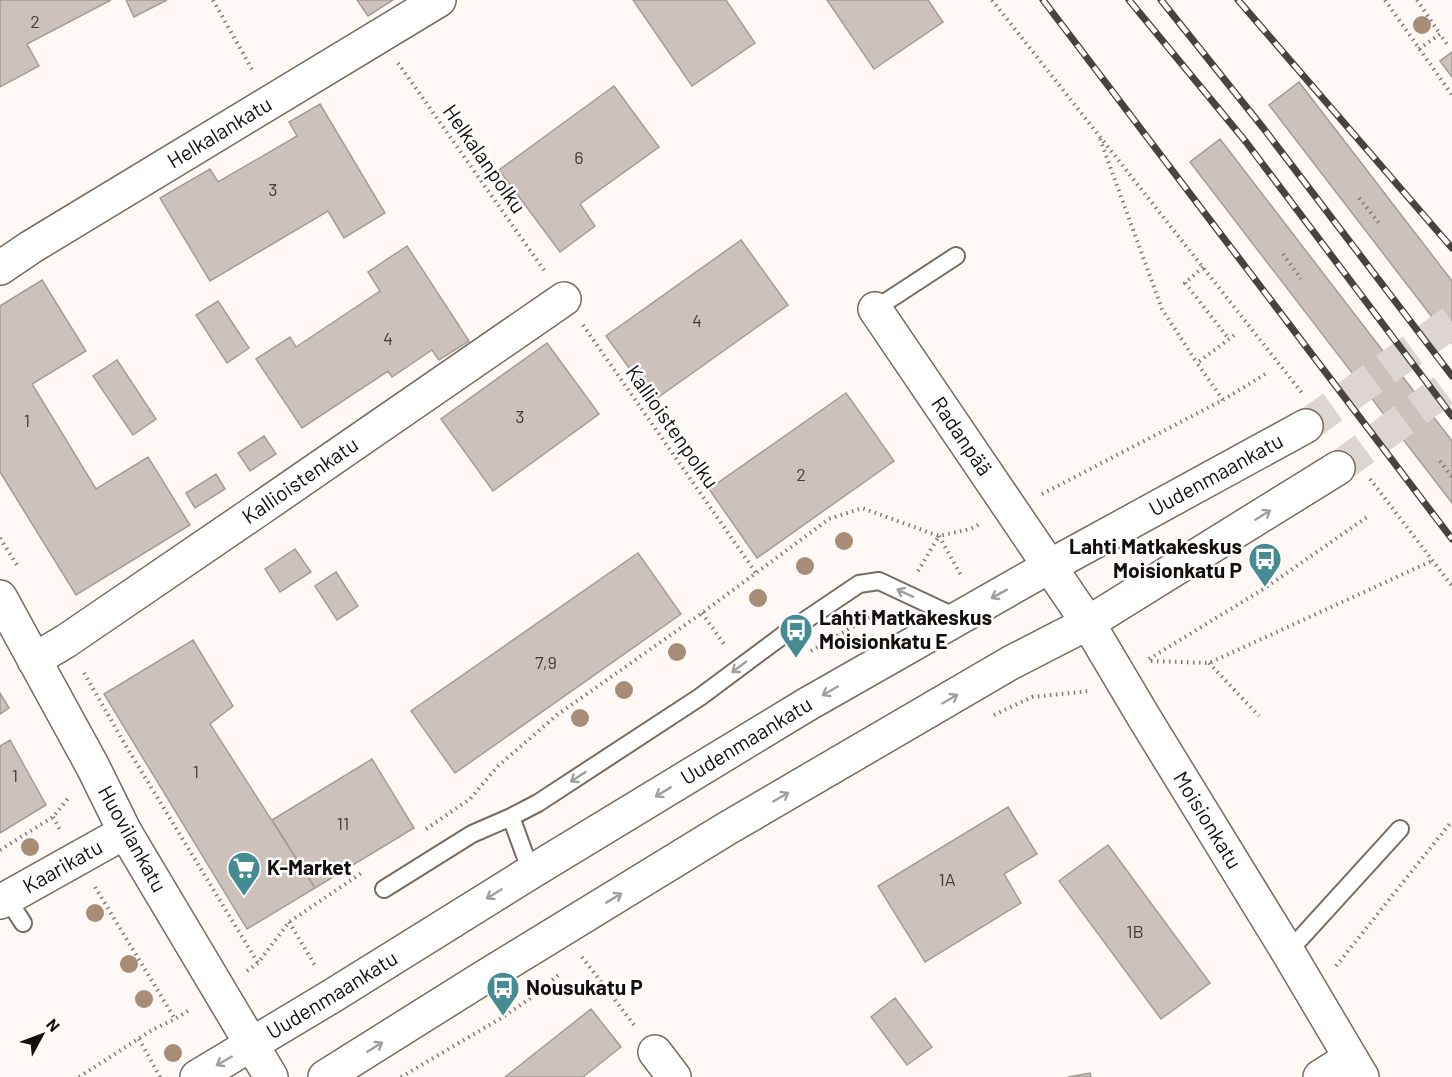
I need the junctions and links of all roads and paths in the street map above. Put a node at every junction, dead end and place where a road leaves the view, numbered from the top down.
1 (213, 0) edge
2 (439, 0) edge
3 (992, 0) edge
4 (1385, 0) edge
5 (1417, 0) edge
6 (1440, 34) junction
7 (379, 36) junction
8 (1448, 46) dead end
9 (1419, 49) junction
10 (1452, 95) edge
11 (271, 102) junction
12 (1098, 133) junction
13 (1359, 198) dead end
14 (1379, 224) dead end
15 (1283, 254) dead end
16 (956, 256) dead end
17 (1203, 267) junction
18 (0, 268) edge
19 (1301, 279) dead end
20 (564, 299) junction
21 (875, 309) joint
22 (1237, 333) dead end
23 (1229, 339) junction
24 (1197, 363) junction
25 (1223, 400) dead end
26 (1305, 411) joint
27 (1440, 461) dead end
28 (1338, 468) tunnel mouth
29 (1452, 477) edge
30 (1369, 478) dead end
31 (1370, 515) dead end
32 (939, 536) dead end
33 (0, 538) edge
34 (1434, 560) junction
35 (1050, 566) junction
36 (756, 573) dead end
37 (24, 575) dead end
38 (1452, 586) edge
39 (902, 592) junction
40 (0, 597) edge
41 (702, 613) dead end
42 (958, 618) junction
43 (1088, 623) junction
44 (716, 632) dead end
45 (66, 641) junction
46 (806, 654) dead end
47 (34, 660) junction
48 (1209, 663) junction
49 (1120, 675) junction
50 (1259, 716) dead end
51 (990, 717) dead end
52 (126, 746) junction
53 (93, 767) junction
54 (53, 817) junction
55 (511, 817) junction
56 (1452, 821) edge
57 (1400, 829) dead end
58 (125, 832) junction
59 (0, 850) edge
60 (77, 858) junction
61 (531, 872) junction
62 (384, 890) dead end
63 (10, 908) edge
64 (589, 951) dead end
65 (1288, 952) junction
66 (258, 963) dead end
67 (1334, 969) dead end
68 (564, 971) dead end
69 (175, 1019) dead end
70 (152, 1030) dead end
71 (139, 1039) junction
72 (252, 1045) junction
73 (665, 1065) edge
74 (1356, 1068) edge
75 (79, 1077) edge
76 (160, 1077) edge
77 (197, 1077) edge
78 (271, 1077) edge
79 (325, 1077) edge
80 (401, 1077) edge
81 (1320, 1077) edge

1 - 11 path
2 - 7 street, Helkalankatu
3 - 12 path
4 - 9 path
5 - 6 path
6 - 8 path
6 - 9 path
7 - 11 street, Helkalankatu
7 - 20 path, Helkalanpolku
9 - 10 path
11 - 18 street, Helkalankatu
12 - 17 path
12 - 24 path
13 - 14 path
15 - 19 path
16 - 21 lane
17 - 23 path
17 - 26 path
20 - 36 path, Kallioistenpolku
20 - 45 street, Kallioistenkatu
21 - 35 street, Radanpää
22 - 23 path
23 - 24 path
24 - 25 path
26 - 35 street, Uudenmaankatu
27 - 29 path
43 -> 28 street
30 - 34 path
31 - 48 path
32 - 39 path
33 - 37 path
34 - 38 path
34 - 48 path
35 -> 42 street, Uudenmaankatu
35 - 43 street, Moisionkatu
42 -> 39 lane
39 - 46 path
39 -> 55 lane
40 - 47 street, Huovilankatu
41 - 44 path
42 -> 61 street, Uudenmaankatu
43 - 49 street, Moisionkatu
79 -> 43 street
45 - 47 street, Kallioistenkatu
45 - 52 path
47 - 53 street, Huovilankatu
48 - 50 path
49 - 51 path
49 - 65 street, Moisionkatu
52 - 53 path
52 - 66 path
53 - 54 path
53 - 58 street, Huovilankatu
54 - 59 path
54 - 60 path
55 - 61 lane
55 - 62 lane
56 - 67 path
57 - 65 lane
58 - 60 street, Kaarikatu
58 - 72 street, Huovilankatu
60 - 63 street, Kaarikatu
60 - 69 path
61 -> 72 street, Uudenmaankatu
64 - 73 path
65 - 74 street, Moisionkatu
68 - 80 path
70 - 71 path
71 - 75 path
71 - 76 path
72 -> 77 street, Uudenmaankatu
72 - 78 street, Huovilankatu
74 - 81 street

